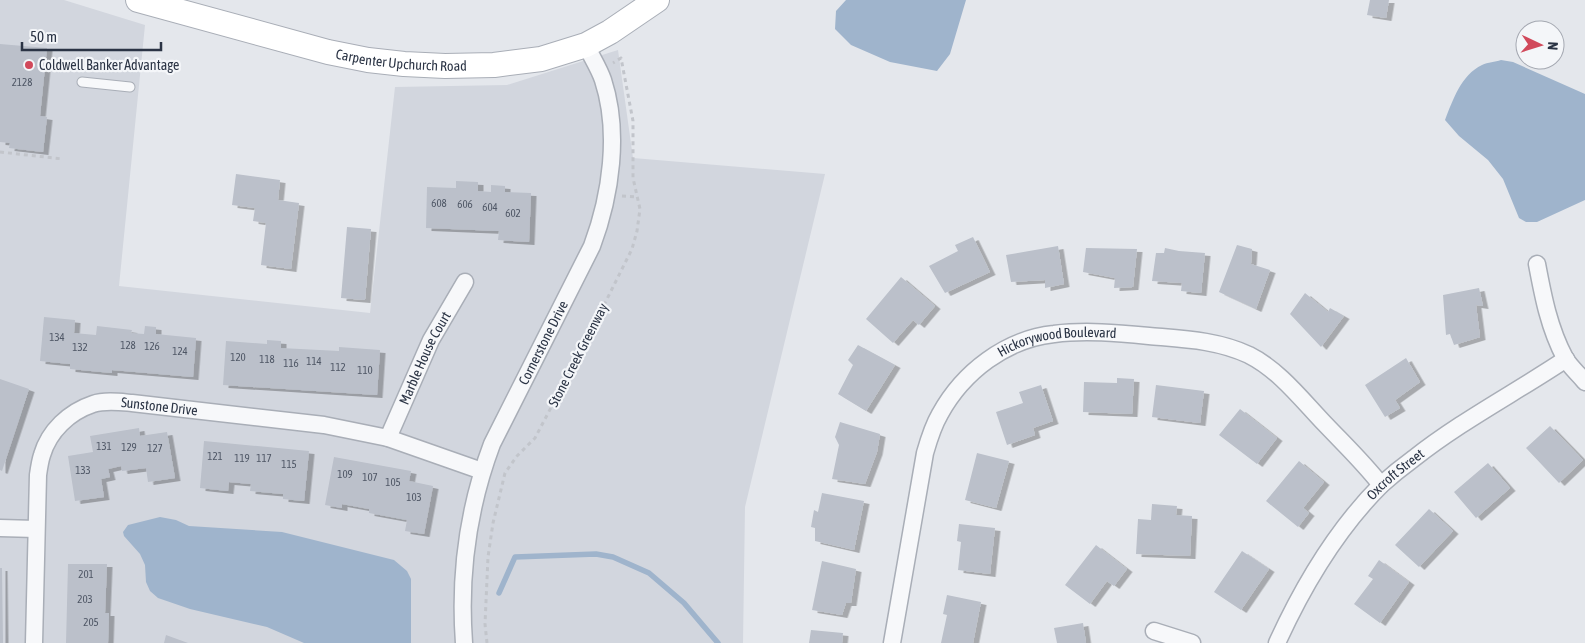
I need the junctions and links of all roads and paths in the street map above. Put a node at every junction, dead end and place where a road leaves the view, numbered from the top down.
1 (138, 0) edge
2 (656, 0) edge
3 (586, 45) junction
4 (621, 58) dead end
5 (82, 82) dead end
6 (130, 87) dead end
7 (0, 152) edge
8 (63, 159) dead end
9 (1537, 264) dead end
10 (465, 282) dead end
11 (1566, 359) junction
12 (1585, 382) edge
13 (388, 438) junction
14 (482, 471) junction
15 (1381, 485) junction
16 (0, 528) edge
17 (36, 529) junction
18 (1154, 631) dead end
19 (34, 643) edge
20 (464, 643) edge
21 (486, 643) edge
22 (892, 643) edge
23 (1192, 643) edge
24 (1277, 643) edge

1 - 3 street, Carpenter Upchurch Road
2 - 3 street, Carpenter Upchurch Road
3 - 14 street, Cornerstone Drive
4 - 21 path, Stone Creek Greenway
5 - 6 lane
7 - 8 path
9 - 11 street
10 - 13 street, Marble House Court
11 - 12 street
11 - 15 street, Oxcroft Street
13 - 14 street, Sunstone Drive
13 - 17 street, Sunstone Drive
14 - 20 street, Cornerstone Drive
15 - 22 street, Hickorywood Boulevard
15 - 24 street, Oxcroft Street
16 - 17 street
17 - 19 street, Sunstone Drive
18 - 23 street

